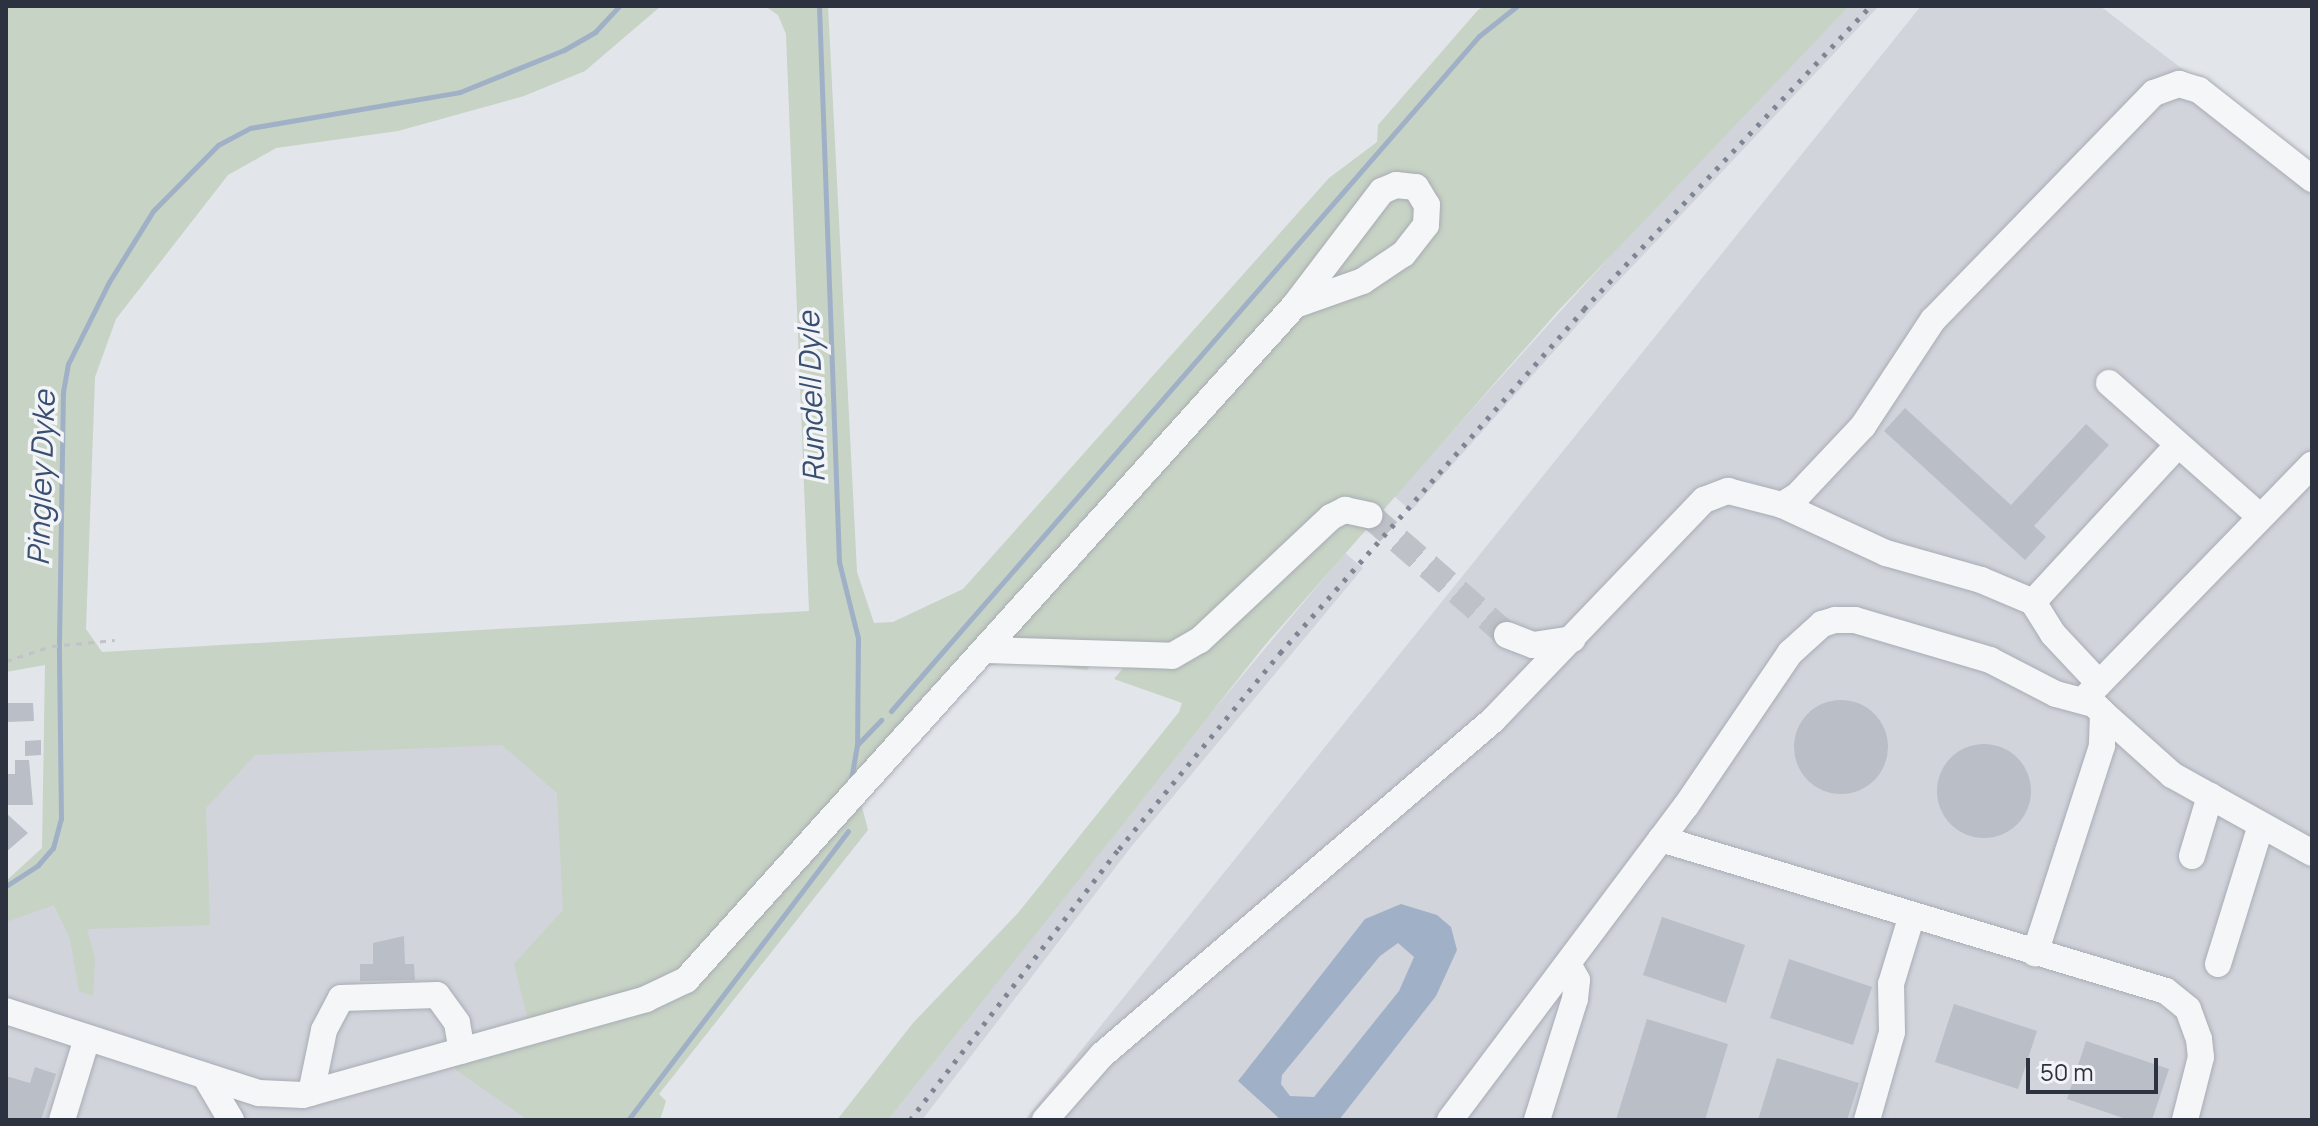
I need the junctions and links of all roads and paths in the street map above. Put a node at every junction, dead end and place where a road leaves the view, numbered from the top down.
1 (2312, 179) edge
2 (1295, 305) junction
3 (2109, 383) dead end
4 (2178, 445) junction
5 (2312, 465) edge
6 (1782, 505) junction
7 (1369, 515) tunnel mouth
8 (2258, 515) junction
9 (2033, 602) junction
10 (1507, 635) tunnel mouth
11 (1573, 639) junction
12 (115, 640) dead end
13 (986, 650) junction
14 (6, 661) edge
15 (2095, 699) junction
16 (2210, 796) junction
17 (2261, 825) junction
18 (1661, 839) junction
19 (2312, 853) edge
20 (2192, 856) dead end
21 (1912, 915) junction
22 (2035, 953) junction
23 (1568, 964) junction
24 (2218, 964) dead end
25 (6, 1011) edge
26 (87, 1038) junction
27 (462, 1051) junction
28 (205, 1076) junction
29 (311, 1093) junction
30 (62, 1120) edge
31 (231, 1120) edge
32 (1045, 1120) edge
33 (1450, 1120) edge
34 (1537, 1120) edge
35 (1867, 1120) edge
36 (2185, 1120) edge

1 - 6 lane
2 - 2 lane
2 - 13 lane
3 - 4 lane
4 - 8 lane
4 - 9 lane
5 - 8 lane
6 - 9 lane
6 - 11 lane
7 - 13 lane
8 - 15 lane
9 - 15 lane
10 - 11 lane
11 - 32 lane
12 - 14 path
13 - 27 lane
15 - 16 lane
15 - 18 lane
15 - 22 lane
16 - 17 lane
16 - 20 lane
17 - 19 lane
17 - 24 lane
18 - 21 lane
18 - 23 lane
21 - 22 lane
21 - 35 lane
22 - 36 lane
23 - 33 lane
23 - 34 lane
25 - 26 lane
26 - 28 lane
26 - 30 lane
27 - 29 lane
27 - 29 lane
28 - 29 lane
28 - 31 lane

